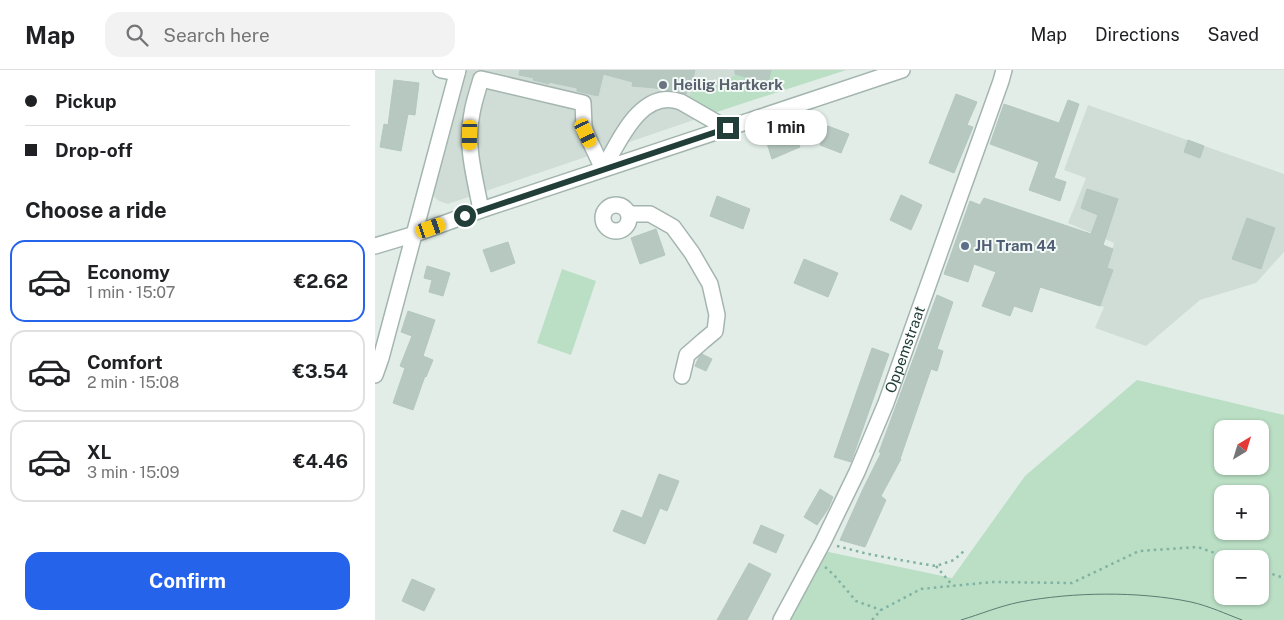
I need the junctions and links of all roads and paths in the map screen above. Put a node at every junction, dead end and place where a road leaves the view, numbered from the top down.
1 (441, 70) edge
2 (902, 70) edge
3 (1004, 70) edge
4 (458, 71) edge
5 (728, 128) junction
6 (603, 169) junction
7 (481, 210) junction
8 (629, 214) dead end
9 (415, 234) junction
10 (375, 246) edge
11 (375, 375) edge
12 (682, 376) dead end
13 (823, 542) junction
14 (965, 550) dead end
15 (1214, 553) edge
16 (815, 558) junction
17 (936, 566) junction
18 (1269, 573) edge
19 (1284, 578) edge
20 (953, 586) junction
21 (881, 610) junction
22 (781, 620) edge
23 (872, 620) edge

1 - 4 street
2 - 5 street
3 - 13 street, Oppemstraat
4 - 9 street
5 - 6 street
5 - 6 street
6 - 7 street
6 - 7 street
7 - 9 street
8 - 12 street
9 - 10 street
9 - 11 street
13 - 16 street, Oppemstraat
13 - 17 path
14 - 17 path
15 - 20 path
16 - 21 path
16 - 22 street, Oppemstraat
17 - 20 path
18 - 19 path
20 - 21 path
21 - 23 path

